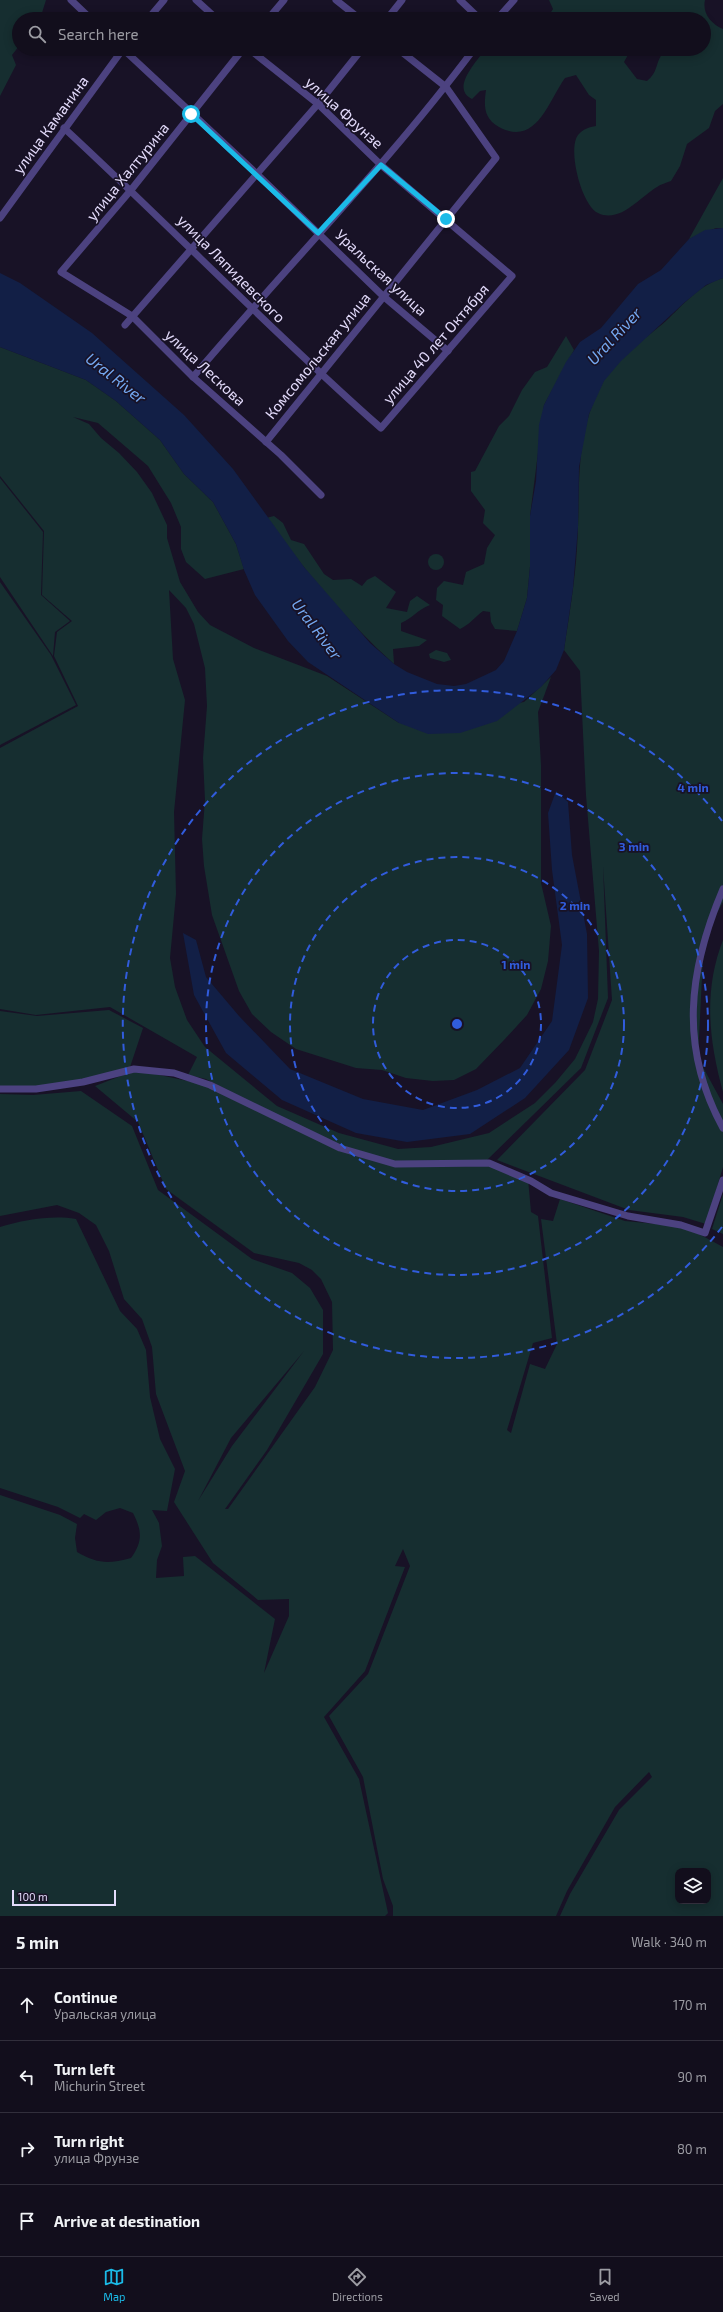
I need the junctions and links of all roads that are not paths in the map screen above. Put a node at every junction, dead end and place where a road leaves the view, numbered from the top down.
1 (71, 0) edge
2 (164, 0) edge
3 (196, 0) edge
4 (284, 0) edge
5 (336, 0) edge
6 (402, 0) edge
7 (460, 0) edge
8 (514, 0) edge
9 (84, 12) edge
10 (154, 12) edge
11 (209, 12) edge
12 (274, 12) edge
13 (351, 12) edge
14 (393, 12) edge
15 (473, 12) edge
16 (503, 12) edge
17 (118, 56) edge
18 (130, 56) edge
19 (237, 56) edge
20 (258, 56) edge
21 (356, 56) edge
22 (407, 56) edge
23 (469, 56) edge
24 (446, 87) junction
25 (318, 104) junction
26 (191, 114) junction
27 (64, 128) junction
28 (381, 165) junction
29 (257, 174) junction
30 (131, 190) junction
31 (0, 218) edge
32 (446, 219) junction
33 (318, 233) junction
34 (192, 248) junction
35 (61, 272) joint
36 (512, 276) joint
37 (383, 296) junction
38 (251, 308) junction
39 (132, 316) junction
40 (125, 325) dead end
41 (448, 351) junction
42 (320, 375) junction
43 (193, 377) junction
44 (381, 428) joint
45 (266, 442) junction
46 (321, 496) dead end
47 (723, 890) edge
48 (0, 1089) edge
49 (723, 1128) edge
50 (723, 1180) edge

1 - 9 street
2 - 10 street
3 - 11 street
4 - 12 street
5 - 13 street
6 - 14 street
7 - 15 street
8 - 16 street
17 - 27 street, улица Каманина
18 - 26 street, Уральская улица
19 - 26 street, улица Халтурина
20 - 25 street, улица Фрунзе
21 - 25 street
22 - 24 street
23 - 24 street
24 - 28 street
24 - 32 street, Комсомольская улица
25 - 28 street, улица Фрунзе
25 - 29 street
26 - 29 street, Уральская улица
26 - 30 street, улица Халтурина
27 - 30 street, улица Ляпидевского
27 - 31 street, улица Каманина
28 - 32 street, улица Фрунзе
28 - 33 street
29 - 33 street, Уральская улица
29 - 34 street
30 - 34 street, улица Ляпидевского
30 - 35 street, улица Халтурина
32 - 36 street, улица Фрунзе
32 - 37 street, Комсомольская улица
33 - 37 street, Уральская улица
33 - 38 street
34 - 38 street, улица Ляпидевского
34 - 39 street
35 - 39 street, улица Лескова
36 - 41 street, улица 40 лет Октября
37 - 41 street, Уральская улица
37 - 42 street, Комсомольская улица
38 - 42 street, улица Ляпидевского
38 - 43 street
39 - 40 street
39 - 43 street, улица Лескова
41 - 44 street, улица 40 лет Октября
42 - 44 street, улица Ляпидевского
42 - 45 street, Комсомольская улица
43 - 45 street, улица Лескова
45 - 46 street, улица Лескова
47 - 49 street
48 - 50 street

